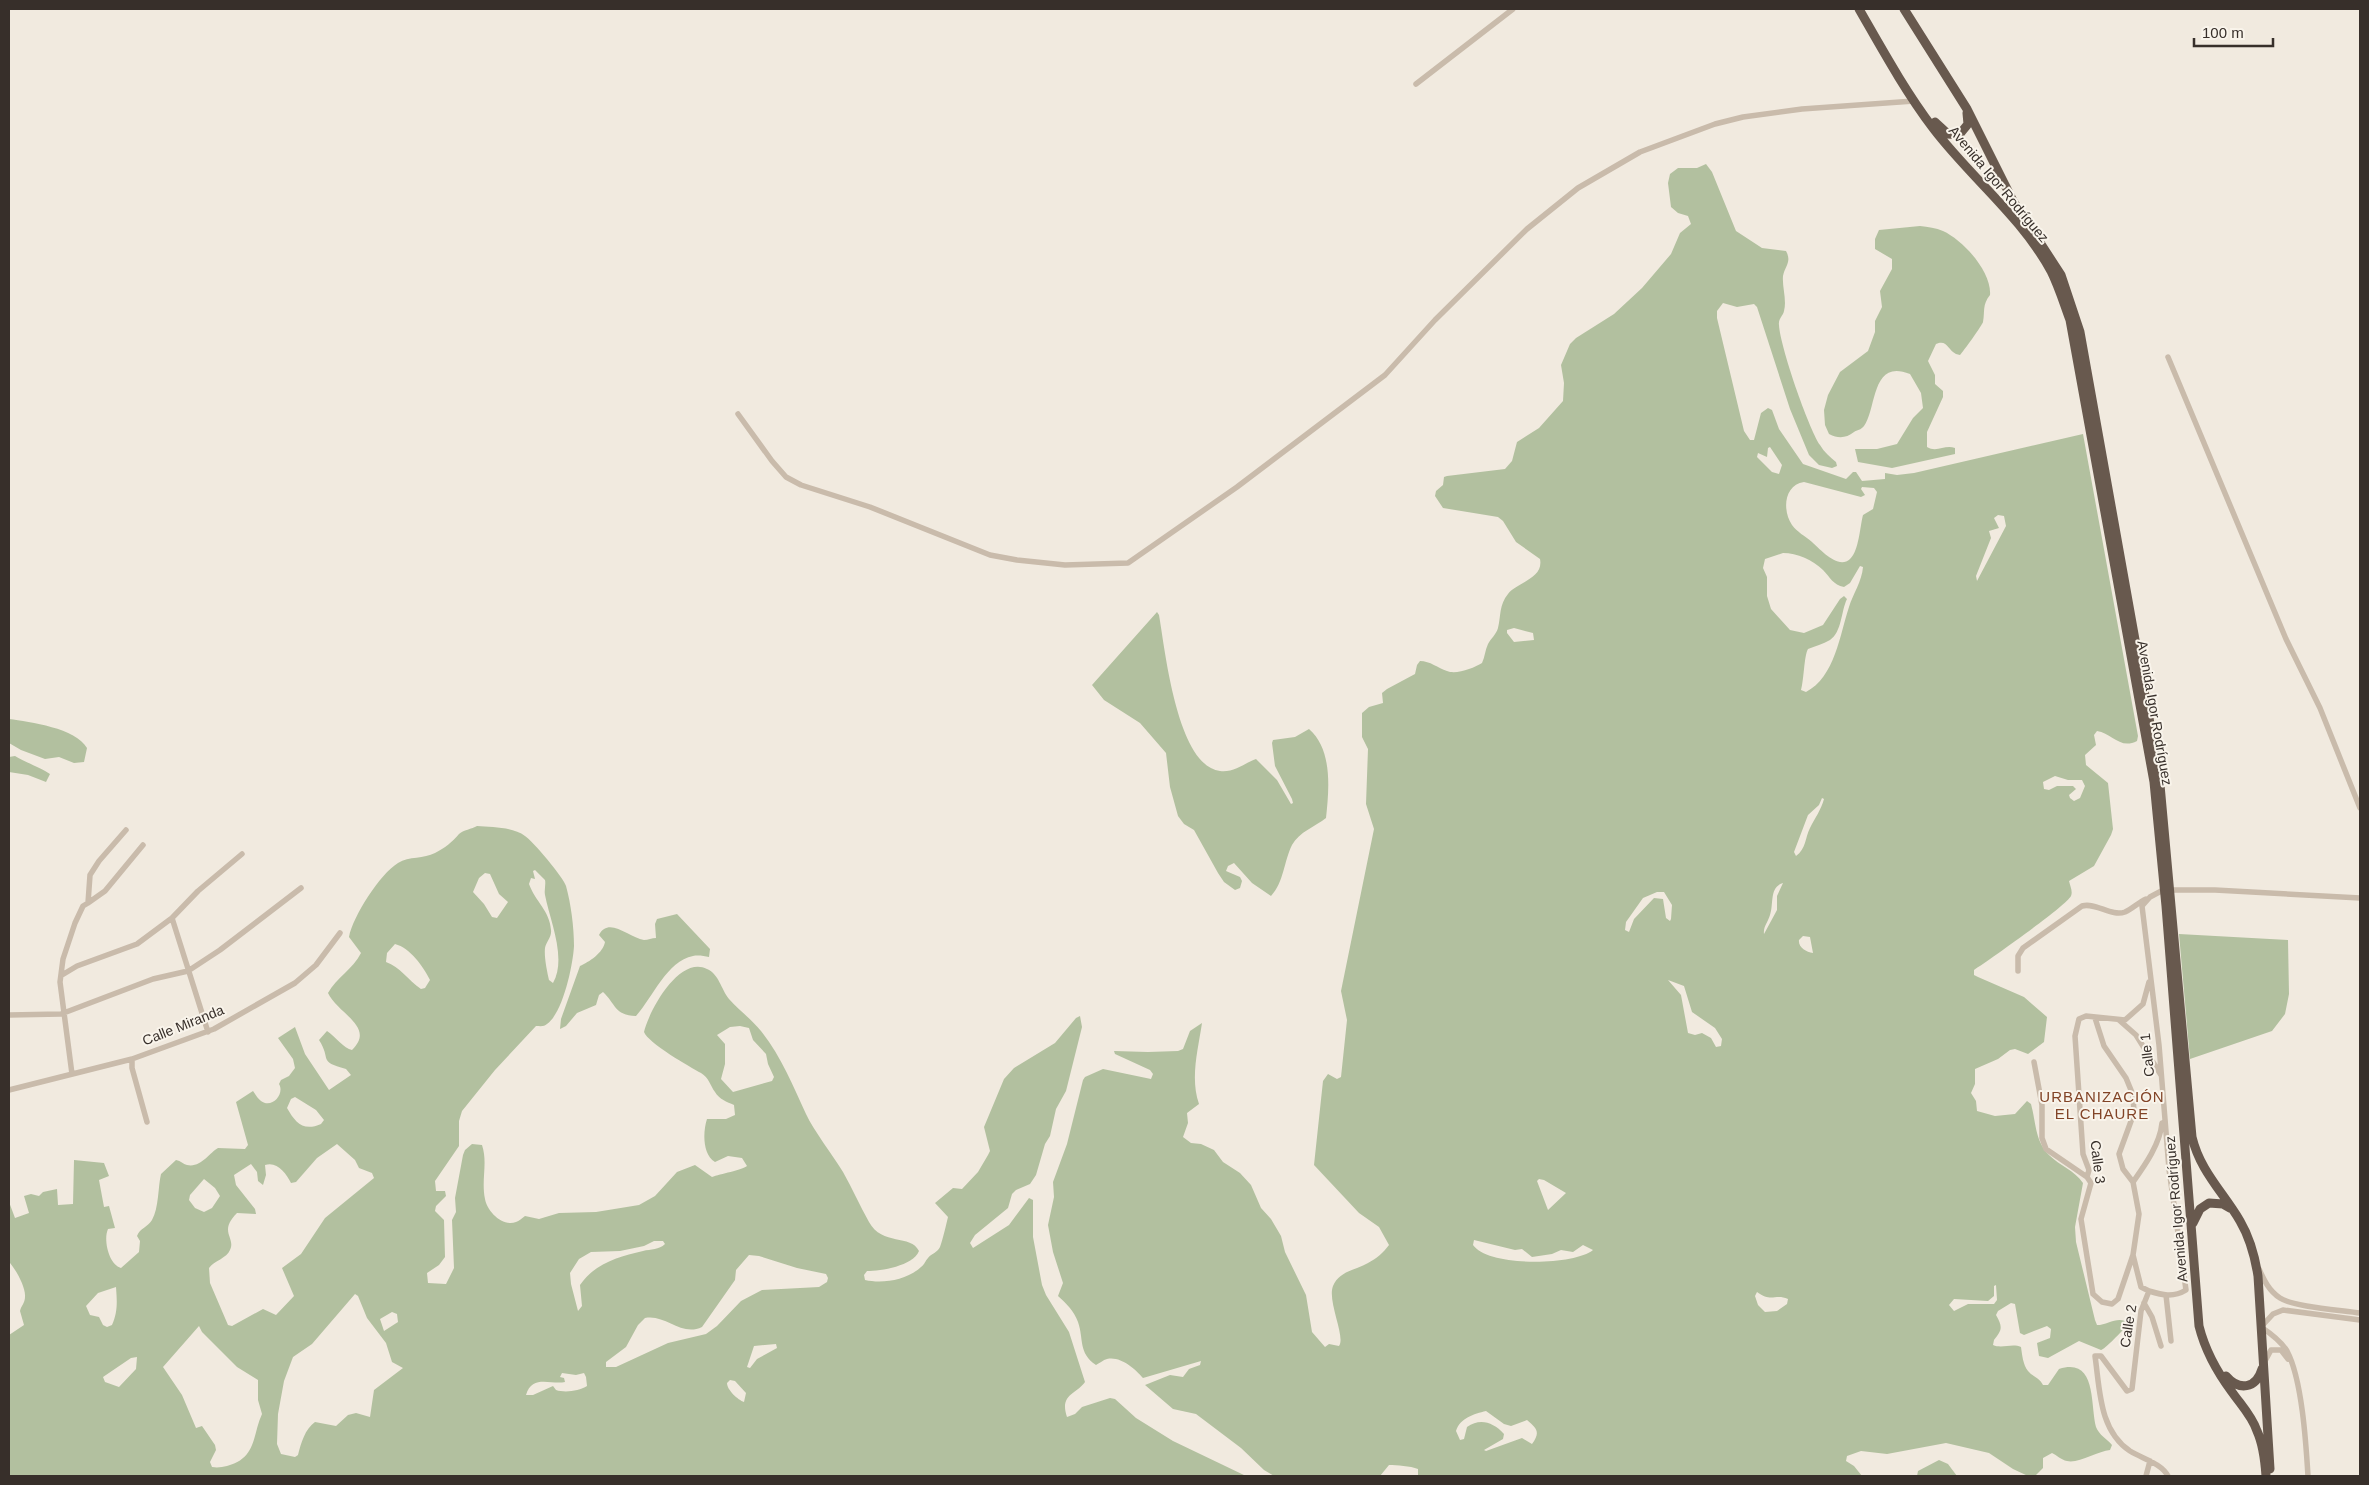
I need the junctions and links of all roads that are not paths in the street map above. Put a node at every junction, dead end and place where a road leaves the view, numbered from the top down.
1 (1513, 9) edge
2 (1859, 9) edge
3 (1866, 9) edge
4 (1904, 9) edge
5 (1870, 27) junction
6 (1416, 84) dead end
7 (1909, 91) junction
8 (1916, 101) junction
9 (1967, 109) junction
10 (2168, 357) dead end
11 (738, 414) dead end
12 (2360, 808) edge
13 (126, 830) dead end
14 (143, 845) dead end
15 (242, 854) dead end
16 (301, 888) dead end
17 (2168, 890) junction
18 (2152, 896) junction
19 (2360, 898) edge
20 (88, 903) junction
21 (2167, 913) junction
22 (172, 918) junction
23 (340, 933) dead end
24 (188, 971) junction
25 (2018, 971) dead end
26 (62, 975) junction
27 (2150, 980) junction
28 (64, 1012) junction
29 (9, 1016) edge
30 (2095, 1018) junction
31 (2119, 1020) junction
32 (208, 1032) junction
33 (132, 1059) junction
34 (2034, 1062) dead end
35 (72, 1074) junction
36 (2162, 1077) junction
37 (9, 1090) edge
38 (2163, 1113) junction
39 (147, 1122) dead end
40 (2087, 1177) junction
41 (2133, 1182) junction
42 (2232, 1210) junction
43 (2192, 1226) junction
44 (2133, 1255) junction
45 (2255, 1258) junction
46 (2149, 1291) junction
47 (2166, 1295) junction
48 (2144, 1303) junction
49 (2360, 1313) edge
50 (2360, 1320) edge
51 (2261, 1326) junction
52 (2171, 1341) dead end
53 (2161, 1346) dead end
54 (2211, 1359) junction
55 (2264, 1364) junction
56 (2292, 1365) junction
57 (2150, 1461) junction
58 (2146, 1476) edge
59 (2168, 1476) edge
60 (2266, 1476) edge
61 (2270, 1476) edge
62 (2308, 1476) edge

1 - 6 street
2 - 5 highway, Avenida Igor Rodríguez
3 - 5 highway
4 - 9 highway, Avenida Igor Rodríguez
5 - 7 highway, Avenida Igor Rodríguez
7 - 8 highway, Avenida Igor Rodríguez
7 - 9 highway
8 - 11 street
8 - 17 highway, Avenida Igor Rodríguez
9 - 17 highway, Avenida Igor Rodríguez
10 - 12 street
13 - 20 street
14 - 20 street
15 - 22 street
16 - 24 street
17 - 18 street
17 - 19 street
17 - 21 highway, Avenida Igor Rodríguez
17 - 42 highway, Avenida Igor Rodríguez
18 - 21 street
18 - 25 street
18 - 27 street, Calle 1
20 - 26 street
21 - 43 highway, Avenida Igor Rodríguez
22 - 24 street
22 - 26 street
23 - 32 street, Calle Miranda
24 - 28 street
24 - 32 street
26 - 28 street
27 - 31 street
27 - 36 street, Calle 1
28 - 29 street
28 - 35 street
30 - 31 street
30 - 40 street, Calle 3
30 - 41 street, Calle 2
31 - 36 street
32 - 33 street, Calle Miranda
33 - 35 street, Calle Miranda
33 - 39 street
34 - 40 street
35 - 37 street, Calle Miranda
36 - 38 street, Calle 1
38 - 41 street
38 - 47 street, Calle 1
40 - 44 street, Calle 3
41 - 44 street, Calle 2
42 - 43 highway
42 - 45 highway, Avenida Igor Rodríguez
43 - 54 highway, Avenida Igor Rodríguez
44 - 46 street, Calle 2
45 - 49 street
45 - 51 highway, Avenida Igor Rodríguez
46 - 47 street
46 - 48 street, Calle 2
47 - 52 street
48 - 53 street
48 - 57 street, Calle 2
50 - 51 street
51 - 55 highway, Avenida Igor Rodríguez
51 - 56 street
54 - 55 highway
54 - 60 highway, Avenida Igor Rodríguez
55 - 56 street
55 - 61 highway, Avenida Igor Rodríguez
56 - 62 street
57 - 58 street
57 - 59 street, Calle 2

